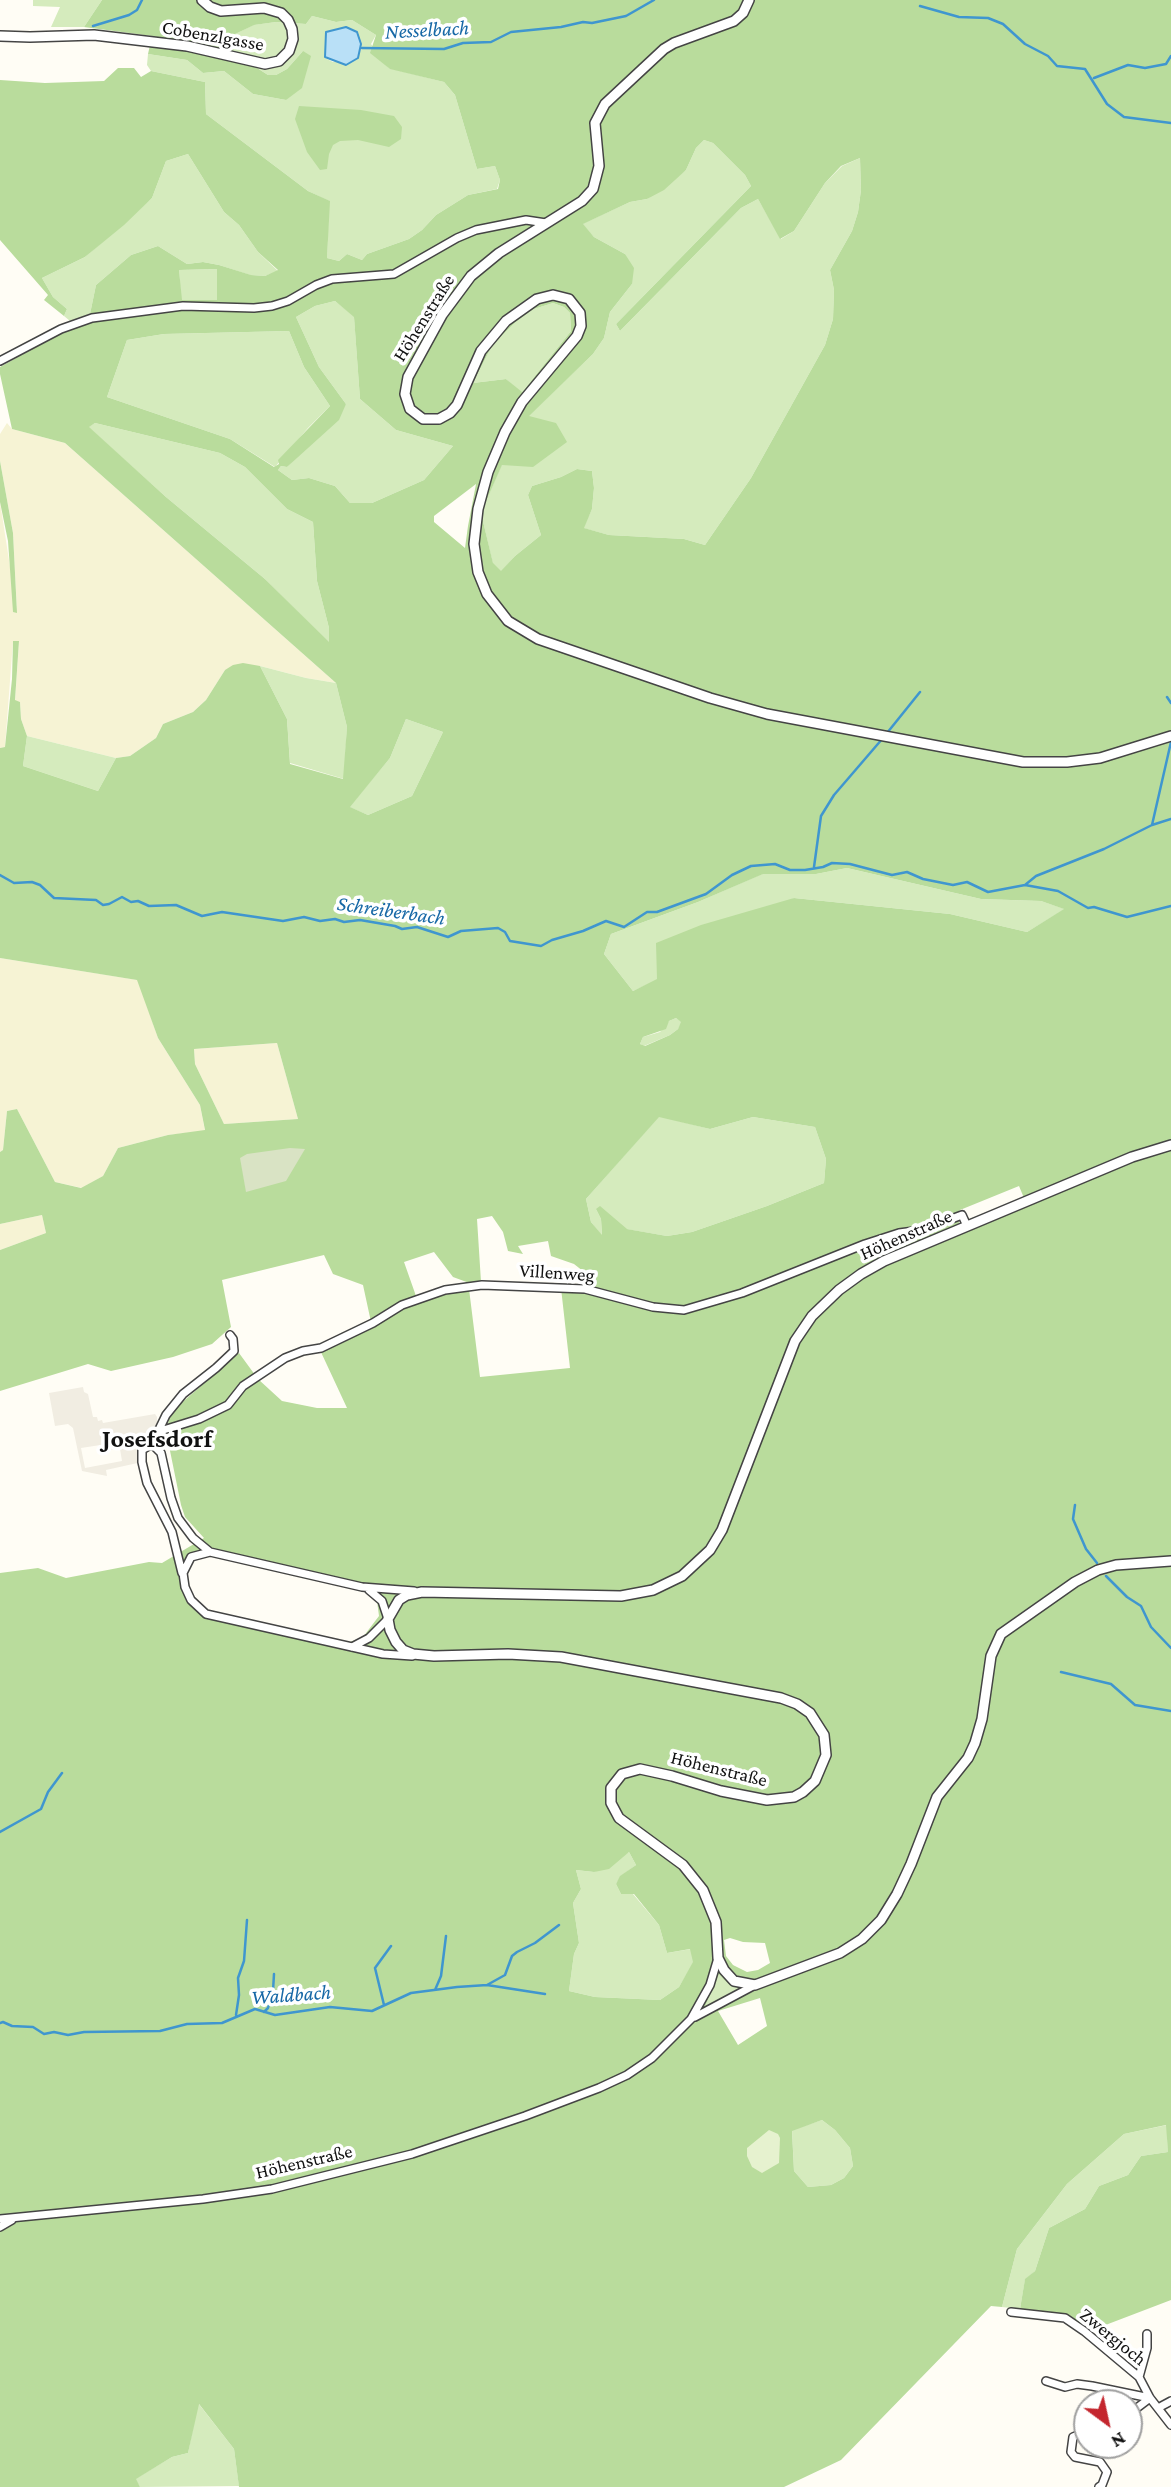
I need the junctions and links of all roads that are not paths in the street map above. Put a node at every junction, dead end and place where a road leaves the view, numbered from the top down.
1 (202, 0) edge
2 (749, 0) edge
3 (0, 36) edge
4 (546, 223) junction
5 (0, 361) edge
6 (1166, 737) edge
7 (1171, 1145) edge
8 (967, 1226) junction
9 (230, 1335) dead end
10 (157, 1432) junction
11 (152, 1444) junction
12 (210, 1552) junction
13 (1171, 1561) edge
14 (185, 1587) junction
15 (362, 1587) junction
16 (436, 1591) junction
17 (388, 1619) junction
18 (349, 1647) junction
19 (422, 1656) junction
20 (718, 1958) junction
21 (755, 1985) junction
22 (691, 2019) junction
23 (15, 2218) junction
24 (0, 2219) edge
25 (0, 2227) edge
26 (1011, 2312) dead end
27 (1147, 2334) dead end
28 (1139, 2377) junction
29 (1046, 2381) dead end
30 (1150, 2398) junction
31 (1171, 2401) edge
32 (1143, 2403) edge
33 (1158, 2408) junction
34 (1171, 2425) edge
35 (1073, 2437) edge
36 (1073, 2454) edge
37 (1085, 2459) edge
38 (1098, 2487) edge

1 - 3 street, Cobenzlgasse
2 - 4 street, Höhenstraße
4 - 5 street
4 - 6 street, Höhenstraße
7 - 8 street, Höhenstraße
8 - 10 street, Villenweg
8 - 16 street, Höhenstraße
9 - 10 street
10 - 11 street
11 - 12 street
11 - 14 street
12 - 14 street
12 - 15 street, Höhenstraße
13 - 21 street, Höhenstraße
14 - 18 street, Höhenstraße
15 - 16 street, Höhenstraße
15 - 17 street
16 - 17 street, Höhenstraße
17 - 18 street, Höhenstraße
17 - 19 street
18 - 19 street, Höhenstraße
19 - 20 street, Höhenstraße
20 - 21 street, Höhenstraße
20 - 22 street, Höhenstraße
21 - 22 street, Höhenstraße
22 - 23 street, Höhenstraße
23 - 24 street, Höhenstraße
23 - 25 street, Höhenstraße
26 - 28 street, Zwergjoch
27 - 28 street
28 - 30 street, Zwergjoch
29 - 30 street
30 - 32 street
30 - 33 street, Zwergjoch
31 - 33 street
33 - 34 street, Zwergjoch
35 - 36 street
37 - 38 street

